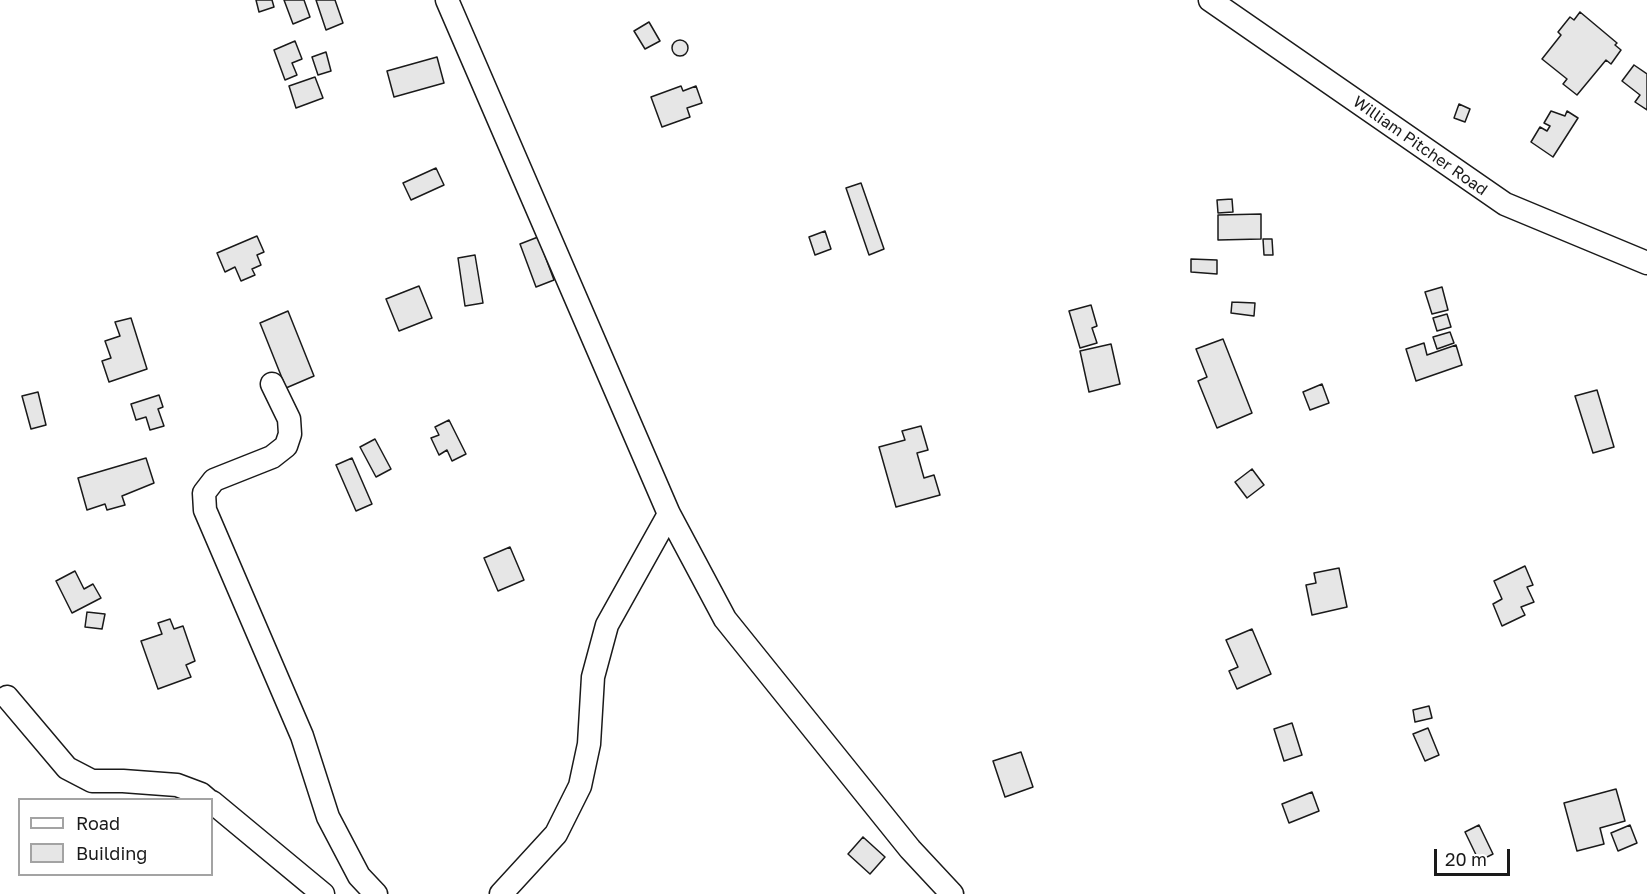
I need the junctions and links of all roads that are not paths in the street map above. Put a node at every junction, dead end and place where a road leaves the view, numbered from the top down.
1 (447, 0) edge
2 (1209, 0) edge
3 (1647, 263) edge
4 (272, 384) dead end
5 (669, 514) junction
6 (7, 698) dead end
7 (206, 798) edge
8 (213, 803) edge
9 (323, 894) edge
10 (376, 894) edge
11 (501, 894) edge
12 (952, 894) edge

1 - 5 street
2 - 3 street, William Pitcher Road
4 - 10 street
5 - 11 street
5 - 12 street
6 - 7 street
8 - 9 street

